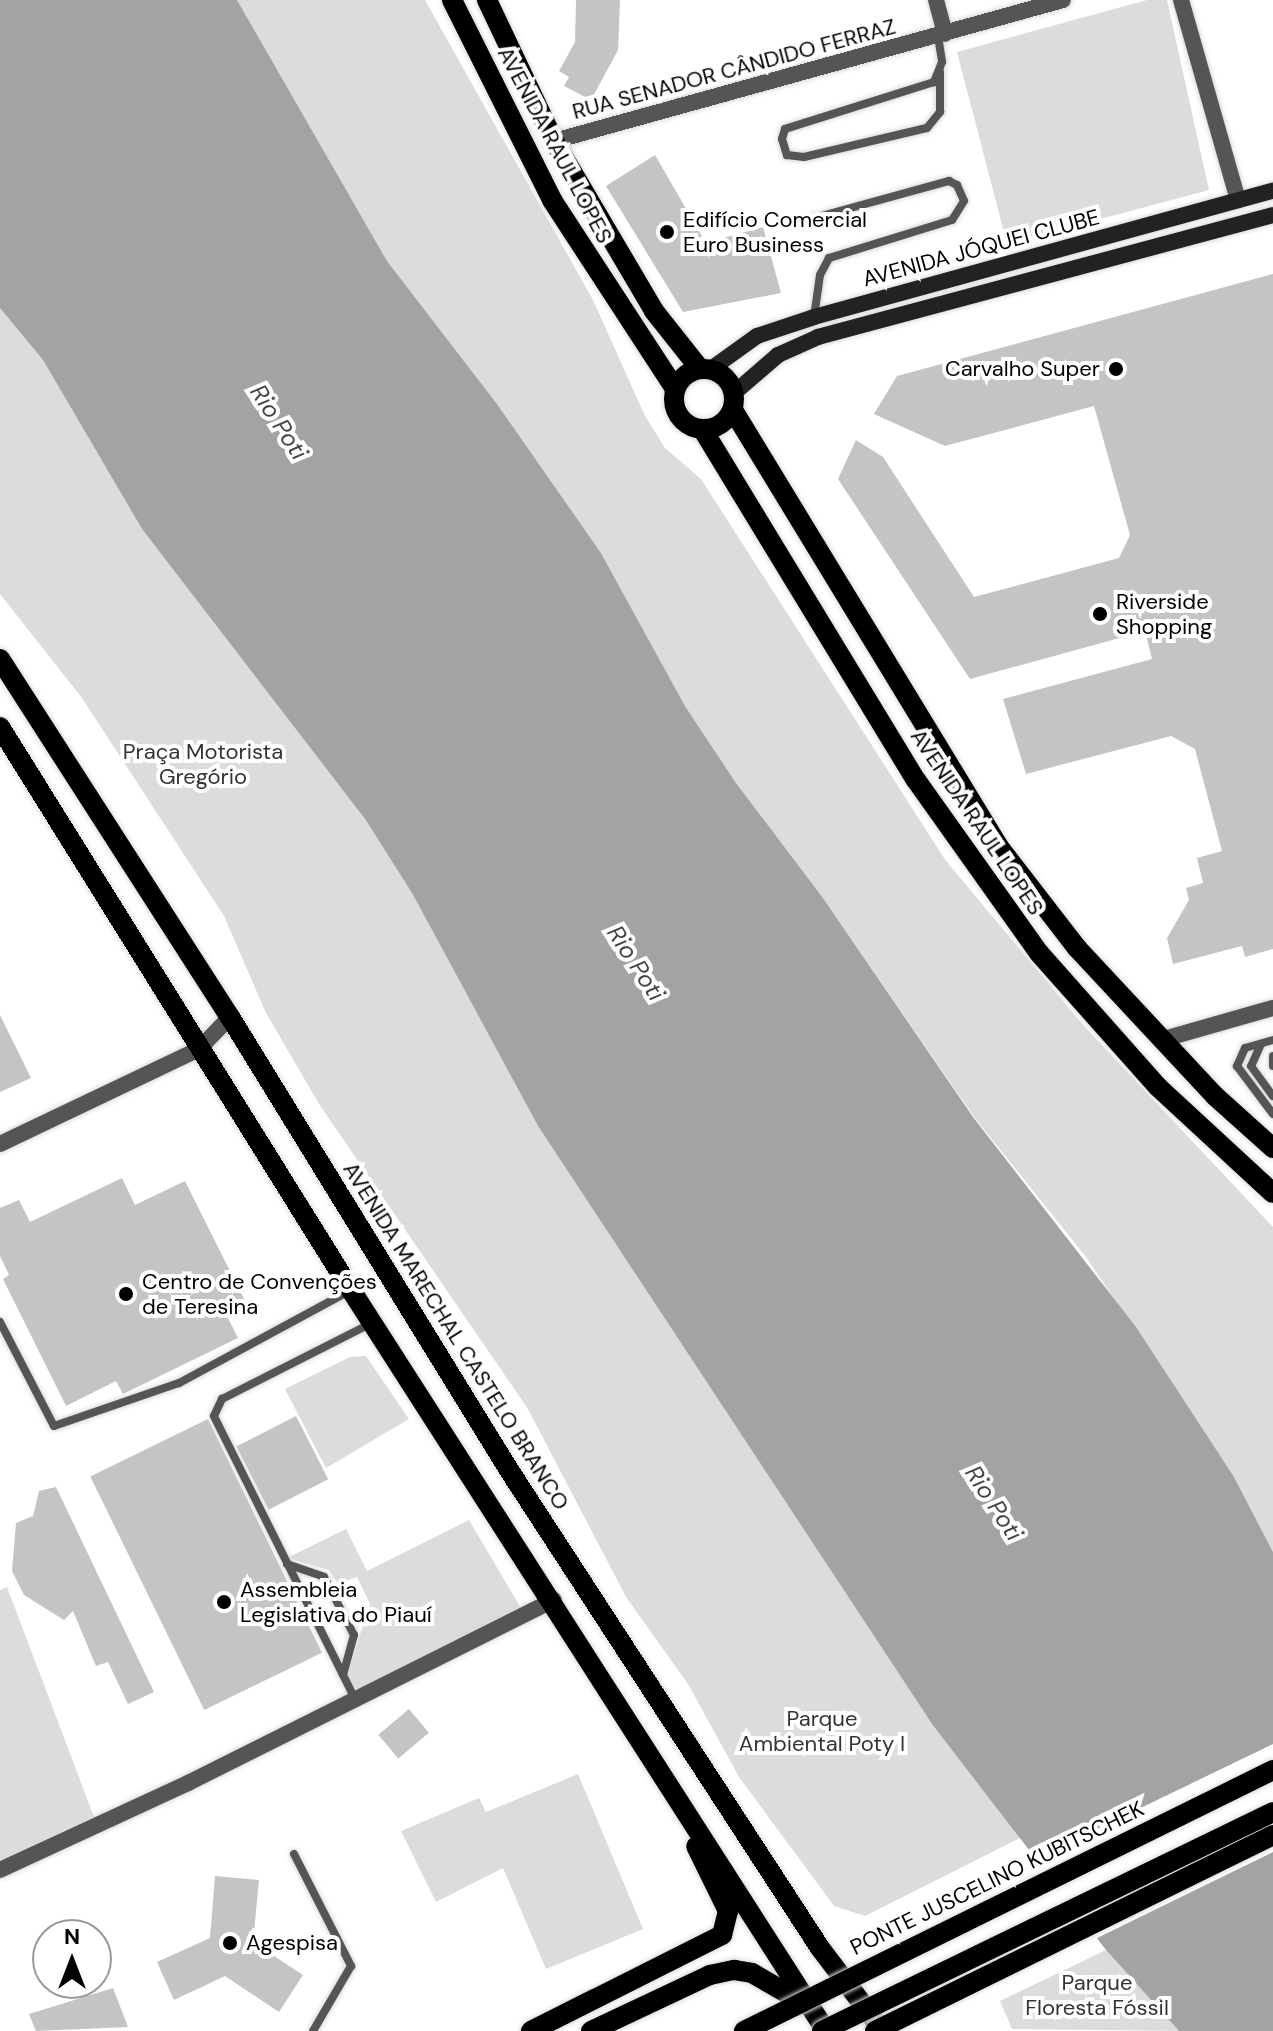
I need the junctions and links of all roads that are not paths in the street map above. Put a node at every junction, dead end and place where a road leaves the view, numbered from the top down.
1 (452, 0) edge
2 (487, 0) edge
3 (936, 0) edge
4 (1063, 0) edge
5 (1181, 0) edge
6 (941, 35) junction
7 (940, 72) junction
8 (554, 141) junction
9 (1273, 191) edge
10 (1238, 200) junction
11 (1273, 215) edge
12 (796, 223) dead end
13 (814, 317) junction
14 (706, 369) junction
15 (675, 389) junction
16 (733, 402) junction
17 (703, 430) junction
18 (0, 659) edge
19 (1, 730) edge
20 (1273, 1008) edge
21 (230, 1017) junction
22 (1164, 1039) junction
23 (1273, 1040) edge
24 (1261, 1044) junction
25 (199, 1049) junction
26 (1273, 1056) edge
27 (1273, 1066) edge
28 (1273, 1096) edge
29 (1273, 1114) edge
30 (0, 1144) edge
31 (1273, 1148) edge
32 (1273, 1193) edge
33 (351, 1290) junction
34 (0, 1322) edge
35 (372, 1323) junction
36 (489, 1439) junction
37 (459, 1458) junction
38 (509, 1470) junction
39 (481, 1490) junction
40 (287, 1564) junction
41 (554, 1600) junction
42 (343, 1676) junction
43 (355, 1699) junction
44 (1273, 1770) edge
45 (675, 1794) junction
46 (1273, 1812) edge
47 (1273, 1835) edge
48 (294, 1854) dead end
49 (0, 1870) edge
50 (663, 1968) junction
51 (673, 1993) junction
52 (815, 2009) junction
53 (313, 2031) edge
54 (531, 2031) edge
55 (591, 2031) edge
56 (744, 2031) edge
57 (824, 2031) edge
58 (875, 2031) edge
59 (883, 2031) edge

1 - 15 main road, AVENIDA RAUL LOPES
2 - 8 main road, AVENIDA RAUL LOPES
3 - 6 street
4 - 6 street, RUA SENADOR CÂNDIDO FERRAZ
5 - 10 street
6 - 7 lane
6 - 8 street, RUA SENADOR CÂNDIDO FERRAZ
7 - 7 lane
8 - 14 main road, AVENIDA RAUL LOPES
9 - 10 main road, AVENIDA JÓQUEI CLUBE
10 - 13 main road, AVENIDA JÓQUEI CLUBE
11 - 16 main road, AVENIDA JÓQUEI CLUBE
12 - 13 lane
13 - 14 main road, AVENIDA JÓQUEI CLUBE
14 - 15 main road
14 - 16 main road
15 - 17 main road
16 - 17 main road
16 - 22 main road, AVENIDA RAUL LOPES
17 - 32 main road, AVENIDA RAUL LOPES
18 - 21 main road, AVENIDA MARECHAL CASTELO BRANCO
19 - 25 main road
20 - 22 street
21 - 25 street
21 - 36 main road, AVENIDA MARECHAL CASTELO BRANCO
22 - 31 main road, AVENIDA RAUL LOPES
23 - 24 lane
24 - 28 lane
24 - 29 lane
25 - 30 street
25 - 33 main road
26 - 27 lane
33 - 34 lane
33 - 35 main road
35 - 37 main road
35 - 40 lane
36 - 37 main road
36 - 38 main road, AVENIDA MARECHAL CASTELO BRANCO
37 - 39 main road
38 - 39 main road
38 - 59 main road, AVENIDA MARECHAL CASTELO BRANCO
39 - 41 main road
40 - 42 lane
40 - 42 lane
41 - 43 street
41 - 45 main road
42 - 43 lane
43 - 49 street
44 - 56 main road, PONTE JUSCELINO KUBITSCHEK, bridge
45 - 50 main road
45 - 52 main road
46 - 57 main road, bridge
47 - 58 main road, bridge
48 - 53 lane
50 - 51 main road
50 - 54 main road
51 - 52 main road
51 - 55 main road
52 - 57 main road

